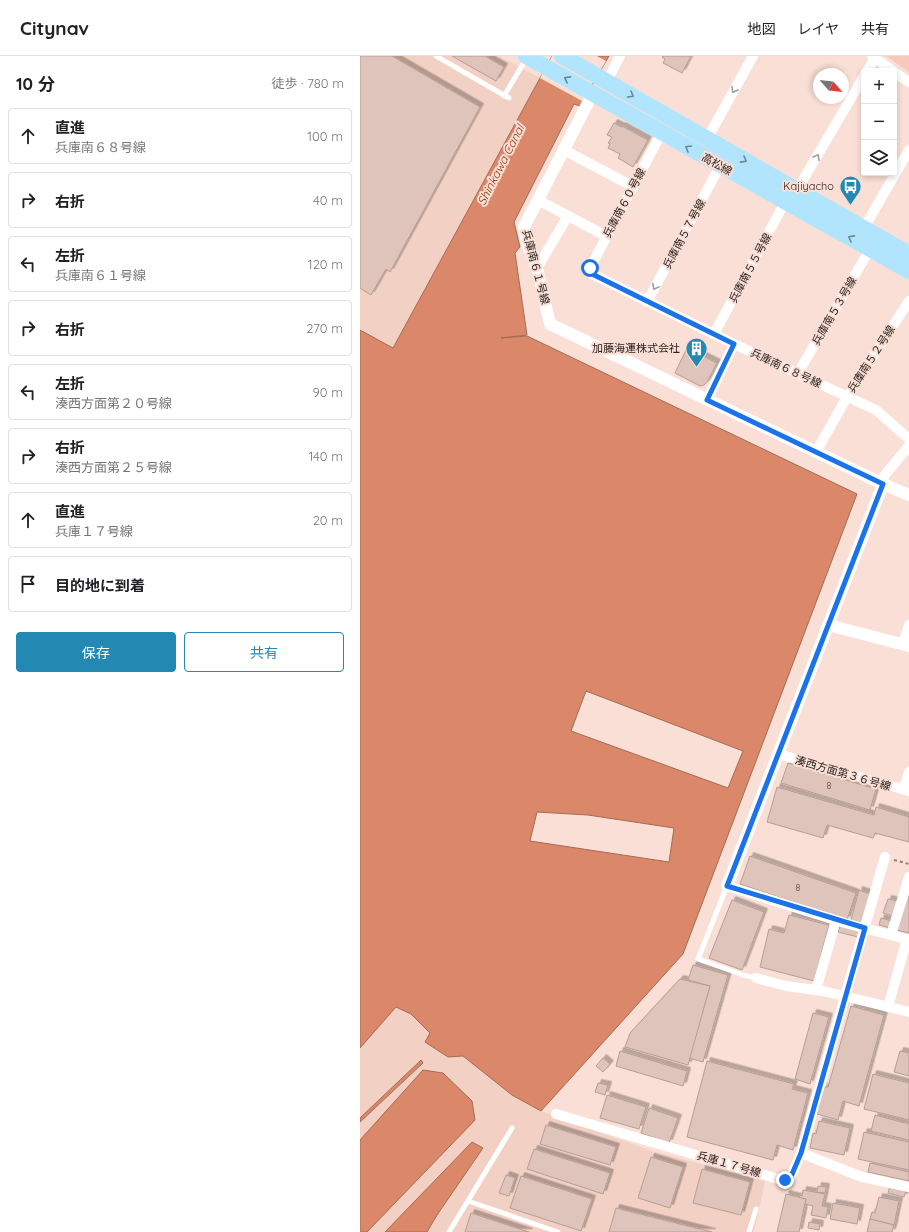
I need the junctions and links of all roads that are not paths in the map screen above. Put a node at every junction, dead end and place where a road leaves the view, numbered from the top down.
1 (436, 56) edge
2 (527, 56) edge
3 (562, 56) edge
4 (620, 56) edge
5 (753, 56) edge
6 (873, 57) edge
7 (868, 68) edge
8 (890, 68) edge
9 (897, 73) edge
10 (602, 79) junction
11 (861, 81) edge
12 (909, 82) edge
13 (591, 92) junction
14 (662, 132) junction
15 (707, 139) junction
16 (564, 150) junction
17 (909, 150) edge
18 (720, 166) junction
19 (632, 186) junction
20 (797, 190) junction
21 (538, 200) junction
22 (785, 202) junction
23 (568, 216) junction
24 (864, 228) junction
25 (606, 236) junction
26 (870, 249) junction
27 (909, 254) edge
28 (537, 268) junction
29 (909, 271) edge
30 (592, 274) joint
31 (647, 302) junction
32 (909, 302) edge
33 (714, 334) junction
34 (734, 344) junction
35 (798, 373) junction
36 (847, 397) junction
37 (707, 400) junction
38 (909, 439) edge
39 (909, 446) edge
40 (816, 452) junction
41 (883, 484) junction
42 (909, 495) edge
43 (828, 625) junction
44 (909, 625) edge
45 (906, 645) edge
46 (778, 754) junction
47 (909, 772) edge
48 (907, 790) edge
49 (885, 857) road end
50 (909, 877) edge
51 (727, 886) junction
52 (836, 920) junction
53 (865, 928) junction
54 (891, 935) junction
55 (908, 940) edge
56 (756, 978) joint
57 (816, 990) junction
58 (844, 996) junction
59 (888, 1007) junction
60 (909, 1012) edge
61 (556, 1114) dead end
62 (512, 1128) dead end
63 (801, 1153) junction
64 (909, 1187) edge
65 (468, 1201) junction
66 (756, 1209) dead end
67 (449, 1232) edge
68 (558, 1232) edge
69 (749, 1232) edge

1 - 2 lane
13 -> 2 main road, 高松線
3 - 10 main road, 高松線
4 - 10 street
5 -> 15 street
6 - 7 street
6 - 8 street
9 - 12 street
10 -> 15 main road, 高松線
20 -> 11 street
13 - 14 main road, 高松線
13 - 16 street, 兵庫南６１号線
18 -> 14 main road, 高松線
14 - 19 street, 兵庫南６０号線
15 -> 20 main road, 高松線
16 - 19 street
16 - 21 street, 兵庫南６１号線
17 - 24 street
18 - 22 main road, 高松線
18 -> 31 street, 兵庫南５７号線
19 - 25 street, 兵庫南６０号線
20 - 24 main road, 高松線
21 - 23 street
21 - 28 street, 兵庫南６１号線
26 -> 22 main road, 高松線
22 - 33 street, 兵庫南５５号線
23 - 25 street
23 - 28 street
24 - 27 main road, 高松線
25 - 30 street, 兵庫南６０号線
26 - 29 main road, 高松線
26 - 35 street, 兵庫南５３号線
28 - 37 street, 兵庫南６１号線
30 - 31 street, 兵庫南６８号線
31 - 33 street, 兵庫南６８号線
32 - 36 street, 兵庫南５２号線
33 - 34 street, 兵庫南６８号線
34 - 35 street, 兵庫南６８号線
34 - 37 street
35 - 36 street, 兵庫南６８号線
36 - 38 street, 兵庫南６８号線
36 - 40 street, 兵庫南５２号線
37 - 40 street, 兵庫南６１号線
39 - 41 street
40 - 41 street, 兵庫南６１号線
41 - 42 street, 兵庫南６１号線
41 - 43 street
43 - 45 street
43 - 46 street
44 - 45 street
46 - 48 street, 湊西方面第３６号線
46 - 51 street
47 - 48 street
49 - 53 street
50 - 54 street
51 - 52 street
51 - 56 lane
52 - 53 street
52 - 57 street
53 - 54 street
53 - 58 street
54 - 55 street
55 - 59 street
56 - 57 street
57 - 58 street
58 - 59 street
58 - 63 street
59 - 60 street
61 - 63 street, 兵庫１７号線
62 - 65 lane
63 - 64 street
65 - 67 lane
65 - 68 lane
66 - 69 lane

